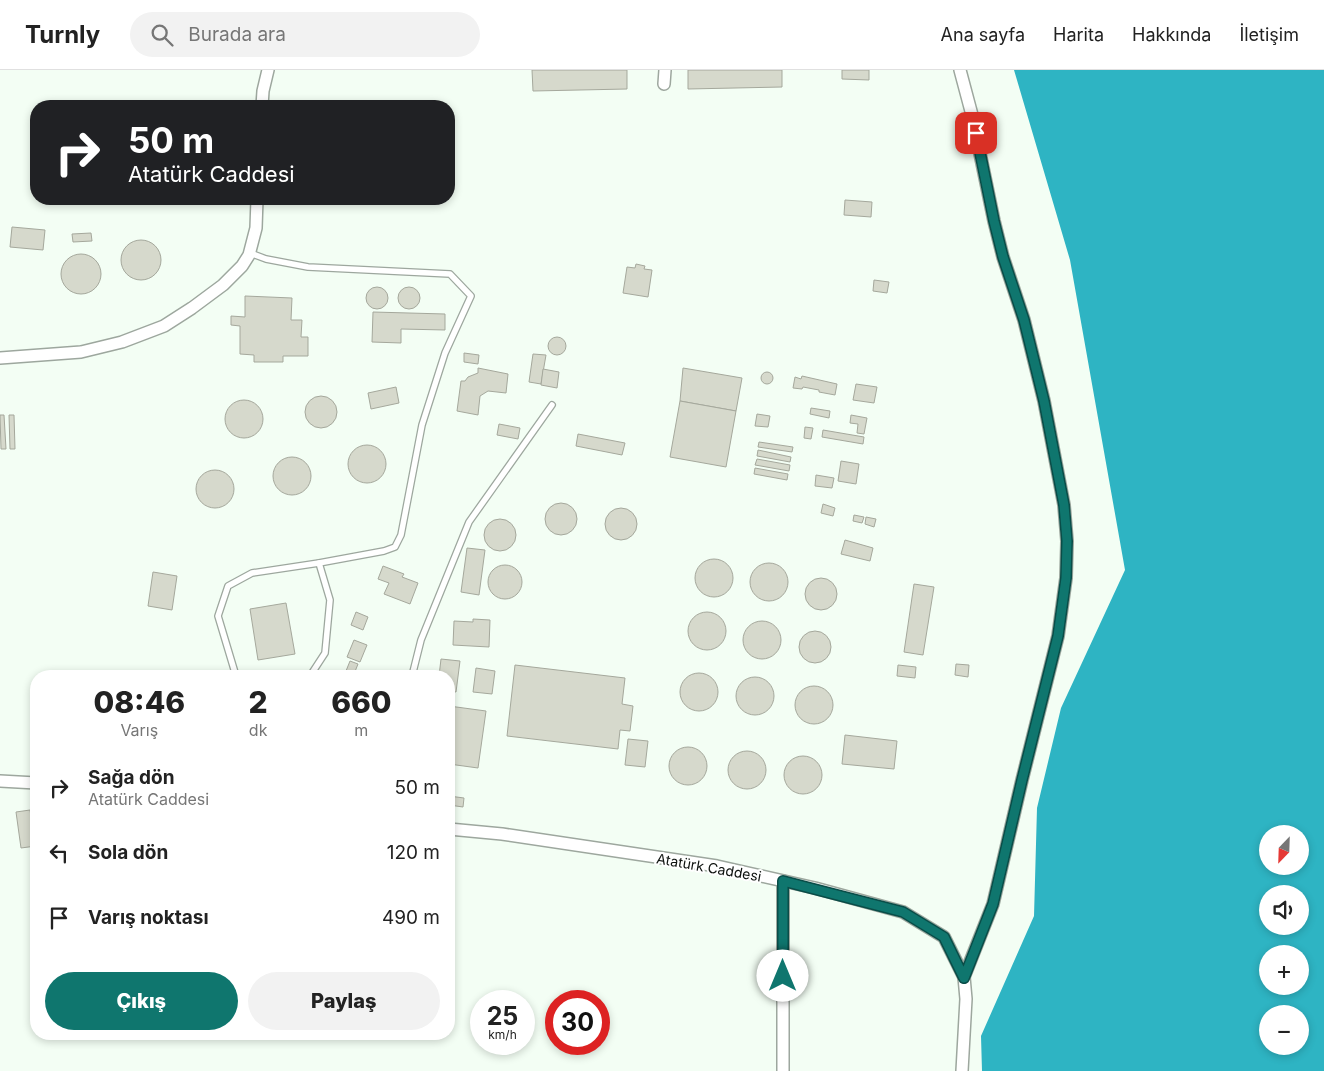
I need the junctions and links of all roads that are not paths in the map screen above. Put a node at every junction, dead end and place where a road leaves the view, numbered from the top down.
1 (268, 70) edge
2 (665, 70) edge
3 (960, 70) edge
4 (664, 84) dead end
5 (262, 100) edge
6 (257, 205) edge
7 (250, 253) junction
8 (0, 358) edge
9 (552, 405) dead end
10 (319, 563) junction
11 (234, 670) edge
12 (314, 670) edge
13 (414, 670) edge
14 (0, 781) edge
15 (30, 784) edge
16 (455, 830) edge
17 (783, 881) junction
18 (964, 978) junction
19 (783, 1071) edge
20 (962, 1071) edge

1 - 5 street
2 - 4 street
3 - 18 street
6 - 7 street
7 - 8 street
7 - 10 lane
9 - 13 lane
10 - 11 lane
10 - 12 lane
14 - 15 street
16 - 17 street, Atatürk Caddesi
17 - 18 street, Atatürk Caddesi
17 - 19 street
18 - 20 street

